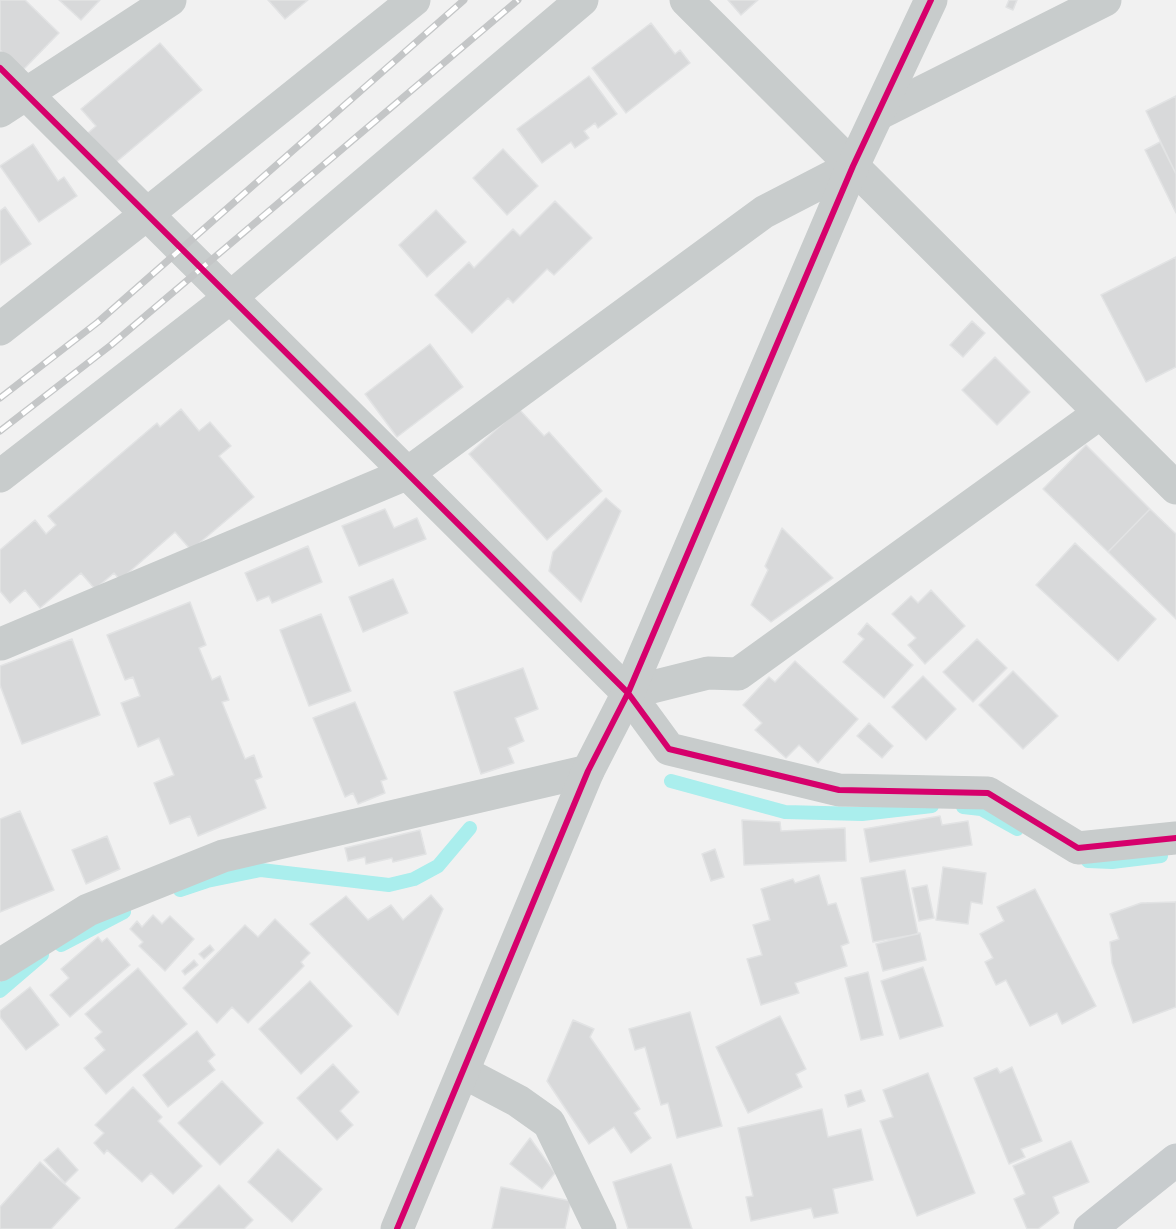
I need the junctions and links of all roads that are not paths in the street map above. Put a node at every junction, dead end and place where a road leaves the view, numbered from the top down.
1 (170, 0) edge
2 (414, 0) edge
3 (582, 0) edge
4 (686, 0) edge
5 (931, 0) edge
6 (1104, 0) edge
7 (0, 68) edge
8 (13, 102) edge
9 (878, 114) junction
10 (853, 166) junction
11 (147, 214) junction
12 (231, 297) junction
13 (0, 329) edge
14 (1100, 413) junction
15 (408, 473) junction
16 (0, 476) edge
17 (1176, 488) edge
18 (0, 643) edge
19 (628, 693) junction
20 (588, 771) junction
21 (1176, 838) edge
22 (0, 965) edge
23 (463, 1072) junction
24 (1176, 1160) edge
25 (397, 1229) edge
26 (600, 1229) edge
27 (1090, 1229) edge

1 - 8 street
2 - 11 street
3 - 12 street
4 - 10 street
5 - 9 street
6 - 9 street
7 - 8 street
8 - 11 street
9 - 10 street
10 - 14 street
10 - 15 street
10 - 19 street
11 - 12 street
11 - 13 street
12 - 15 street
12 - 16 street
14 - 17 street
14 - 19 street
15 - 18 street
15 - 19 street
19 - 20 street
19 - 21 street
20 - 22 street
20 - 23 street
23 - 25 street
23 - 26 street
24 - 27 main road

